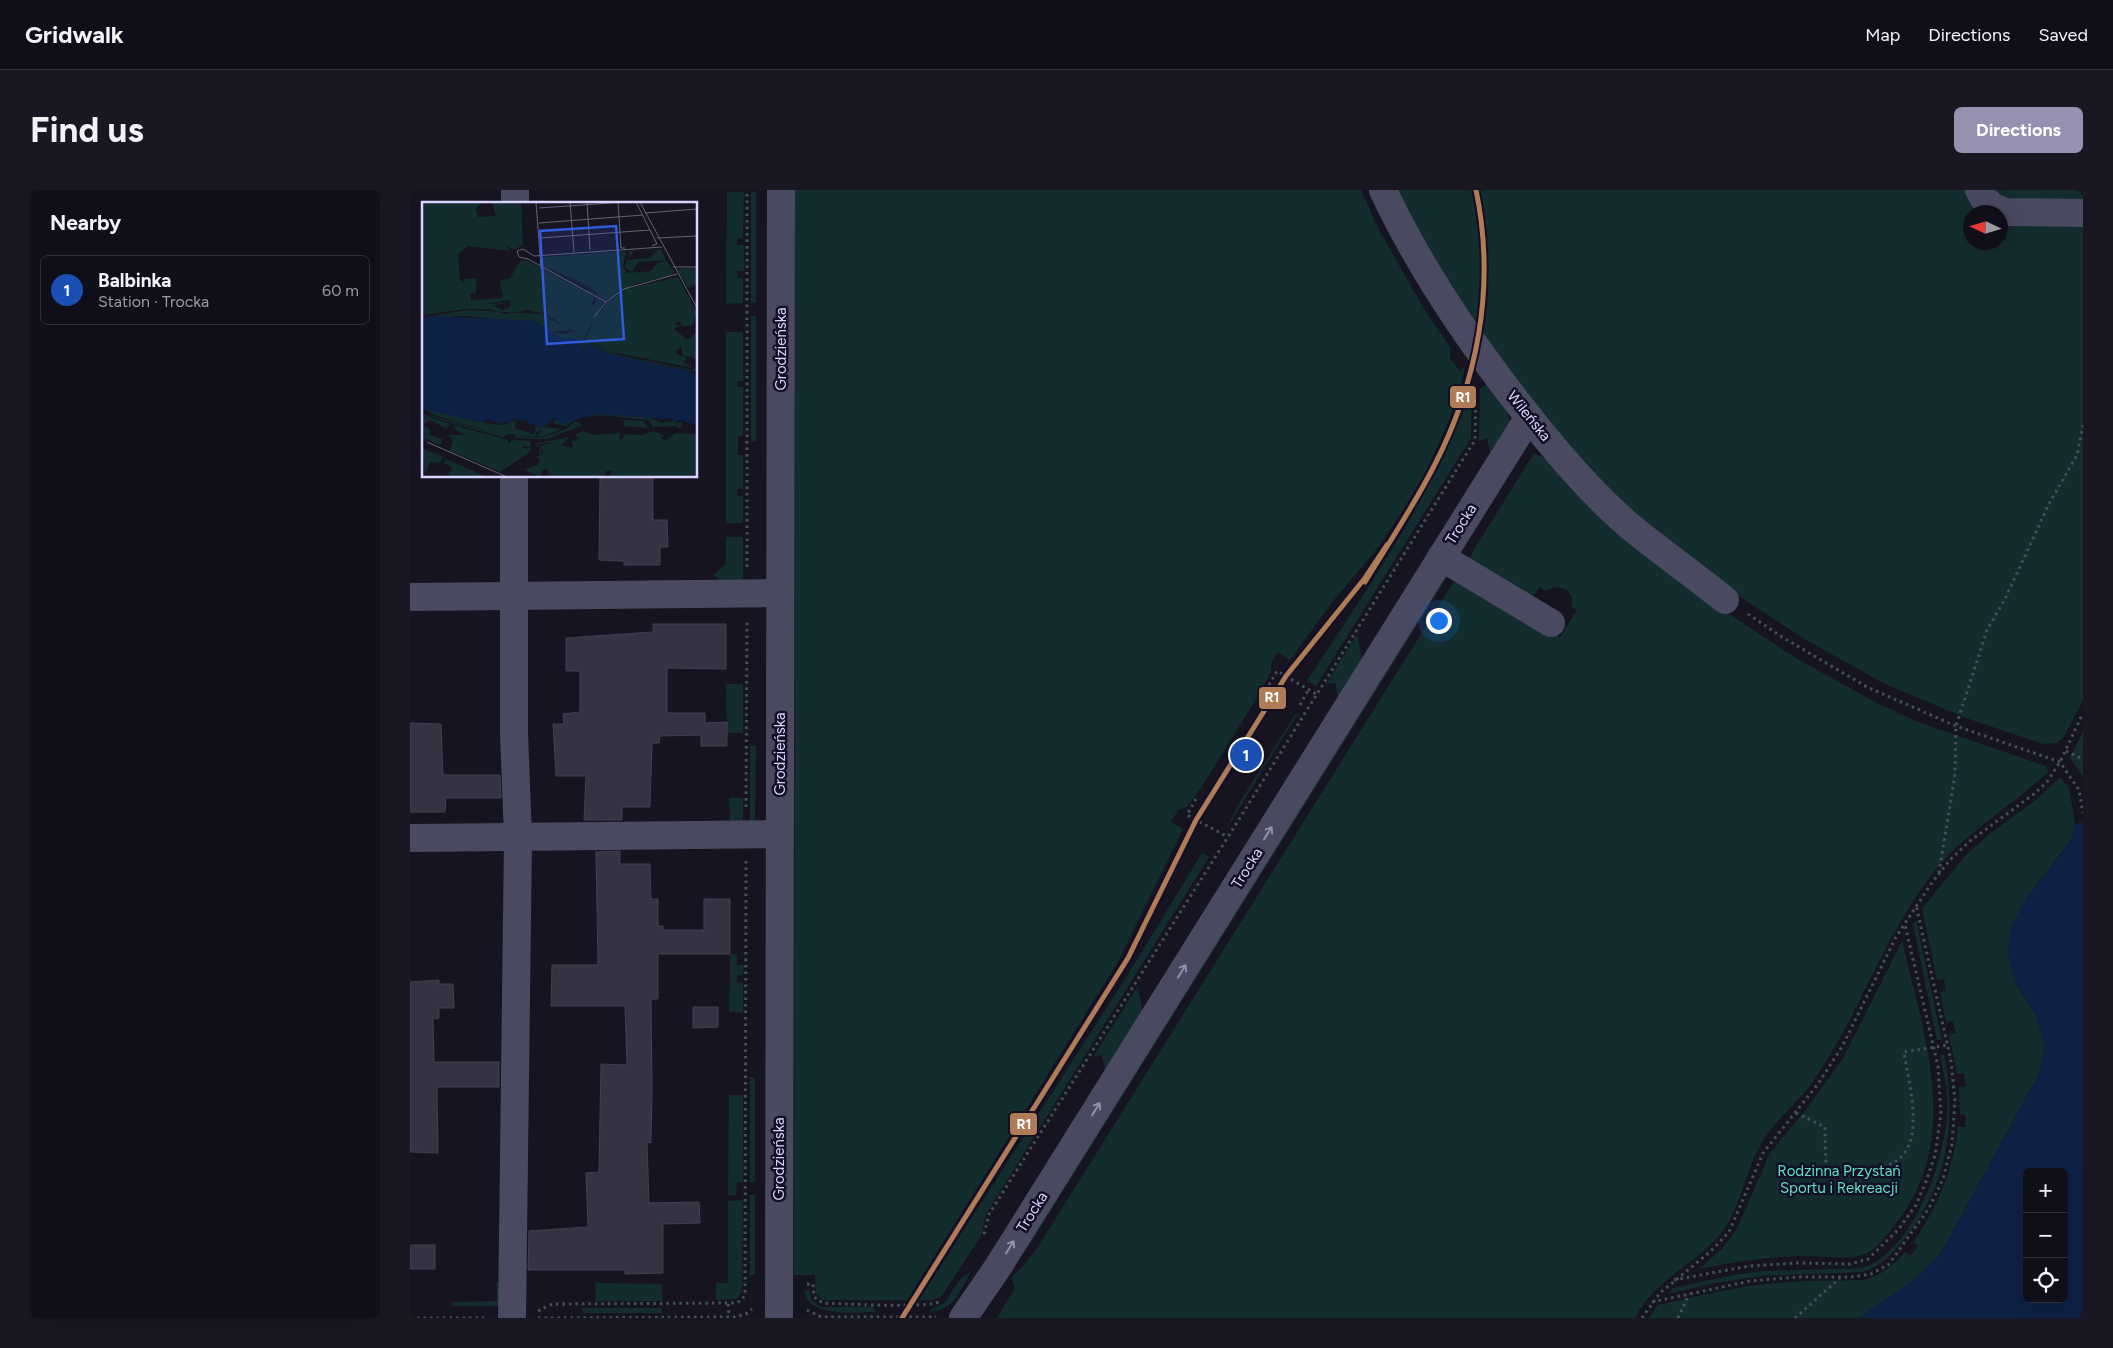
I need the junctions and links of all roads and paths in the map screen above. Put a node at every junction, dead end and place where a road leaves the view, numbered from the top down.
1 (781, 190) edge
2 (1383, 190) edge
3 (1979, 190) edge
4 (2083, 213) edge
5 (1476, 386) dead end
6 (1529, 417) junction
7 (2083, 425) edge
8 (514, 478) edge
9 (1441, 557) junction
10 (780, 593) junction
11 (410, 597) edge
12 (514, 597) junction
13 (1725, 600) joint
14 (1551, 623) dead end
15 (1269, 685) dead end
16 (1309, 689) junction
17 (1316, 694) junction
18 (1300, 705) dead end
19 (2083, 713) edge
20 (1956, 726) junction
21 (2066, 751) junction
22 (2083, 759) edge
23 (2060, 762) junction
24 (1196, 799) dead end
25 (2083, 813) edge
26 (779, 834) junction
27 (518, 837) junction
28 (1228, 837) junction
29 (410, 838) edge
30 (1939, 874) junction
31 (1916, 905) junction
32 (1904, 924) junction
33 (1948, 1045) junction
34 (1933, 1048) junction
35 (1795, 1113) junction
36 (984, 1236) dead end
37 (1840, 1277) junction
38 (1674, 1280) junction
39 (746, 1284) dead end
40 (752, 1284) dead end
41 (799, 1284) dead end
42 (1689, 1294) junction
43 (943, 1298) dead end
44 (1652, 1302) junction
45 (728, 1304) dead end
46 (804, 1308) dead end
47 (951, 1317) edge
48 (417, 1318) edge
49 (512, 1318) edge
50 (729, 1318) edge
51 (779, 1318) edge
52 (1642, 1318) edge
53 (1678, 1318) edge
54 (1795, 1318) edge

1 - 10 street, Grodzieńska
2 - 6 street, Wileńska
3 - 4 street
5 - 17 path
6 - 9 street, Trocka
6 - 13 street, Wileńska
7 - 20 path
8 - 12 street
9 - 14 street
47 -> 9 street, Trocka
10 - 12 street
10 - 26 street, Grodzieńska
11 - 12 street
12 - 27 street
13 - 20 path
15 - 16 path
16 - 17 path
16 - 18 path
17 - 28 path
19 - 21 path
20 - 23 path
20 - 30 path
21 - 22 path
21 - 23 path
23 - 25 path
23 - 30 path
24 - 28 path
26 - 27 street
26 - 51 street, Grodzieńska
27 - 29 street
27 - 49 street
28 - 36 path
30 - 31 path
31 - 32 path
31 - 33 path
32 - 34 path
32 - 35 path
33 - 34 path
33 - 37 path
34 - 35 path
34 - 38 path
35 - 38 path
37 - 42 path
37 - 54 path
38 - 44 path
39 - 40 path
41 - 43 path
42 - 44 path
42 - 53 path
44 - 52 path
45 - 50 path
46 - 47 path
48 - 49 path

